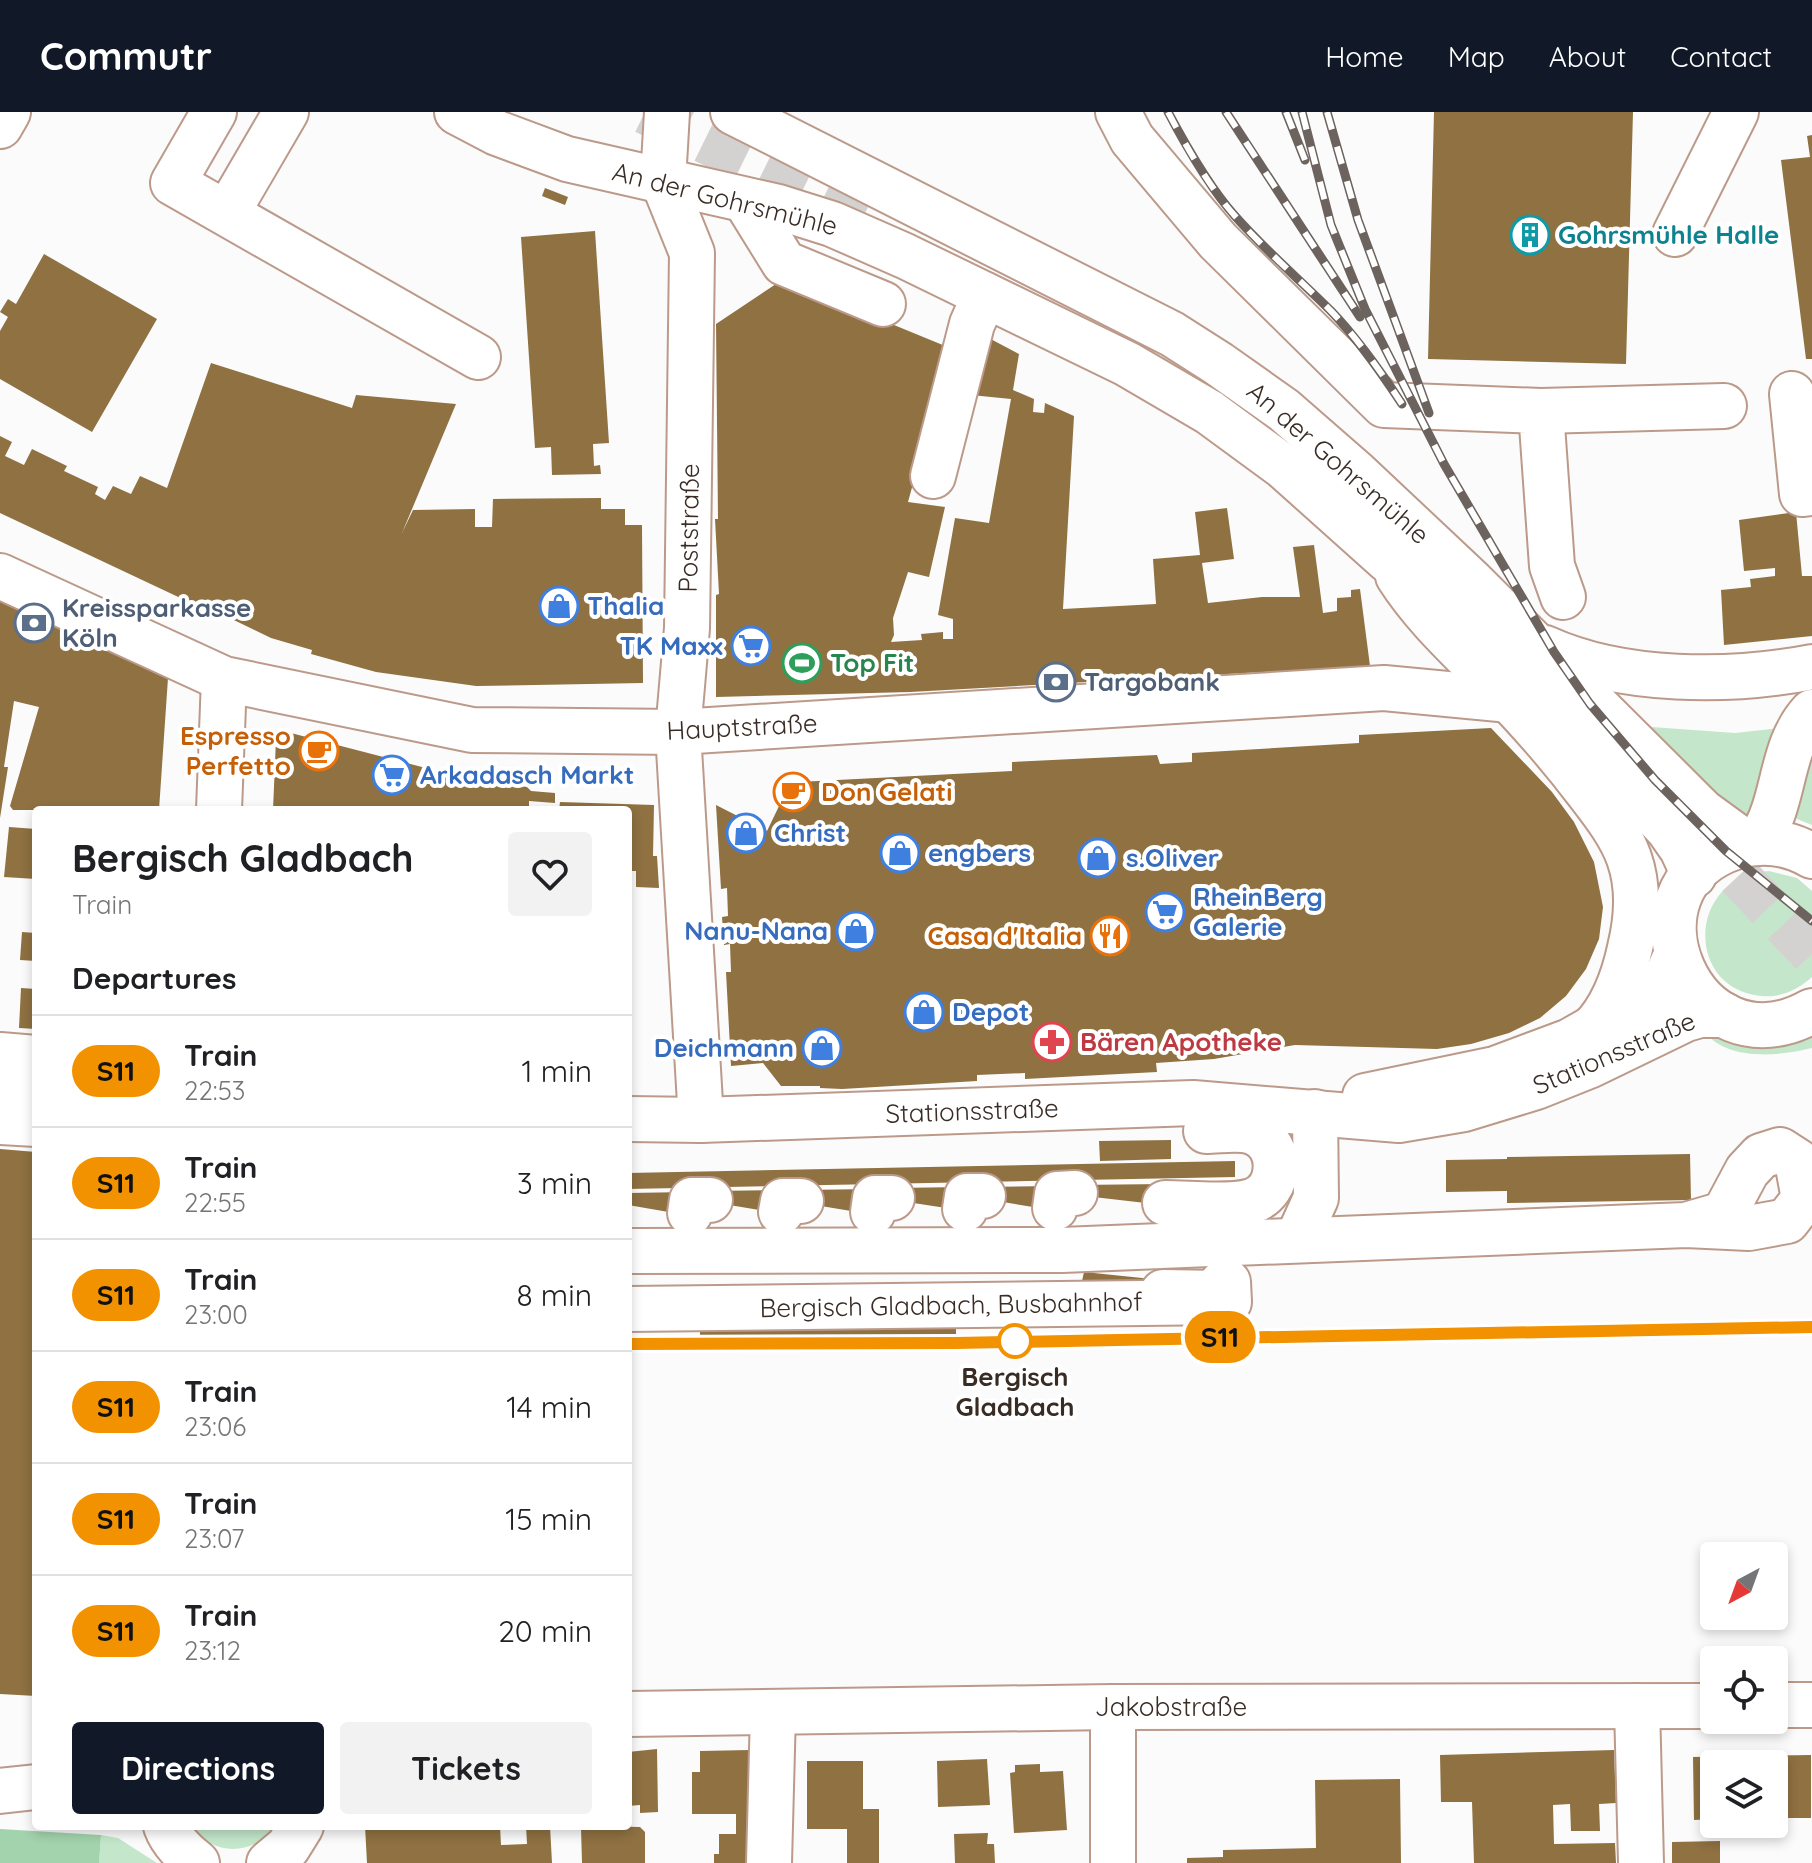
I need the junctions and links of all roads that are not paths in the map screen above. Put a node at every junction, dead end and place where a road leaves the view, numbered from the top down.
1 (8, 112) edge
2 (286, 112) edge
3 (457, 112) edge
4 (667, 112) edge
5 (733, 112) edge
6 (1118, 112) edge
7 (1736, 112) edge
8 (0, 126) edge
9 (204, 129) edge
10 (663, 181) junction
11 (745, 200) junction
12 (227, 213) junction
13 (1675, 234) dead end
14 (905, 256) junction
15 (985, 295) junction
16 (478, 357) dead end
17 (1792, 394) dead end
18 (1724, 406) dead end
19 (1541, 411) junction
20 (933, 476) dead end
21 (1812, 493) edge
22 (1388, 560) junction
23 (0, 576) edge
24 (1563, 597) dead end
25 (1532, 642) junction
26 (1812, 667) edge
27 (224, 679) junction
28 (1510, 700) junction
29 (1812, 712) edge
30 (678, 732) junction
31 (219, 806) edge
32 (1753, 843) junction
33 (1812, 856) edge
34 (1694, 875) junction
35 (1676, 955) junction
36 (1812, 1011) edge
37 (1724, 1015) junction
38 (1591, 1030) junction
39 (0, 1055) edge
40 (32, 1058) edge
41 (0, 1087) edge
42 (32, 1090) edge
43 (1315, 1112) junction
44 (632, 1119) edge
45 (701, 1120) junction
46 (0, 1122) edge
47 (32, 1124) edge
48 (632, 1141) edge
49 (1165, 1203) dead end
50 (1686, 1225) dead end
51 (1297, 1240) junction
52 (632, 1251) edge
53 (1163, 1292) dead end
54 (632, 1309) edge
55 (1788, 1705) edge
56 (1812, 1705) edge
57 (1637, 1706) junction
58 (1700, 1706) edge
59 (1113, 1707) junction
60 (773, 1712) junction
61 (632, 1714) edge
62 (32, 1787) edge
63 (0, 1791) edge
64 (0, 1800) edge
65 (32, 1803) edge
66 (299, 1830) edge
67 (271, 1862) edge
68 (769, 1863) edge
69 (1113, 1863) edge
70 (1641, 1863) edge

1 - 8 street
2 - 12 street
3 - 10 street, An der Gohrsmühle
4 - 10 street
5 - 25 street, An der Gohrsmühle
6 - 19 street
7 - 13 street
9 - 12 street
10 - 11 street, An der Gohrsmühle
10 - 30 street, Poststraße
11 - 14 street, An der Gohrsmühle
11 - 14 street
12 - 16 street
14 - 15 street, An der Gohrsmühle
15 - 20 street
15 - 22 street, An der Gohrsmühle
17 - 21 street
18 - 19 street
19 - 24 street
22 - 28 street, An der Gohrsmühle
22 - 34 street, An der Gohrsmühle
23 - 27 street, Hauptstraße
25 - 26 street
25 - 32 street, An der Gohrsmühle
27 - 30 street, Hauptstraße
27 - 31 street
28 - 30 street, Hauptstraße
28 - 38 street, An der Gohrsmühle
29 - 32 street
30 - 45 street, Poststraße
32 - 33 street
32 - 34 street
34 - 35 street
35 - 37 street
35 - 38 street, Stationsstraße
36 - 37 street
37 - 43 street, Stationsstraße
38 - 43 street, Stationsstraße
39 - 40 street
41 - 42 street
43 - 45 street, Stationsstraße
43 - 51 street
44 - 45 street, Stationsstraße
46 - 47 street
48 - 49 street
50 - 51 street
51 - 52 street
53 - 54 street, Bergisch Gladbach, Busbahnhof
55 - 56 street
57 - 58 street, Jakobstraße
57 - 59 street, Jakobstraße
57 - 70 street
59 - 60 street, Jakobstraße
59 - 69 street
60 - 61 street, Jakobstraße
60 - 68 street
62 - 63 street
64 - 65 street
66 - 67 street

